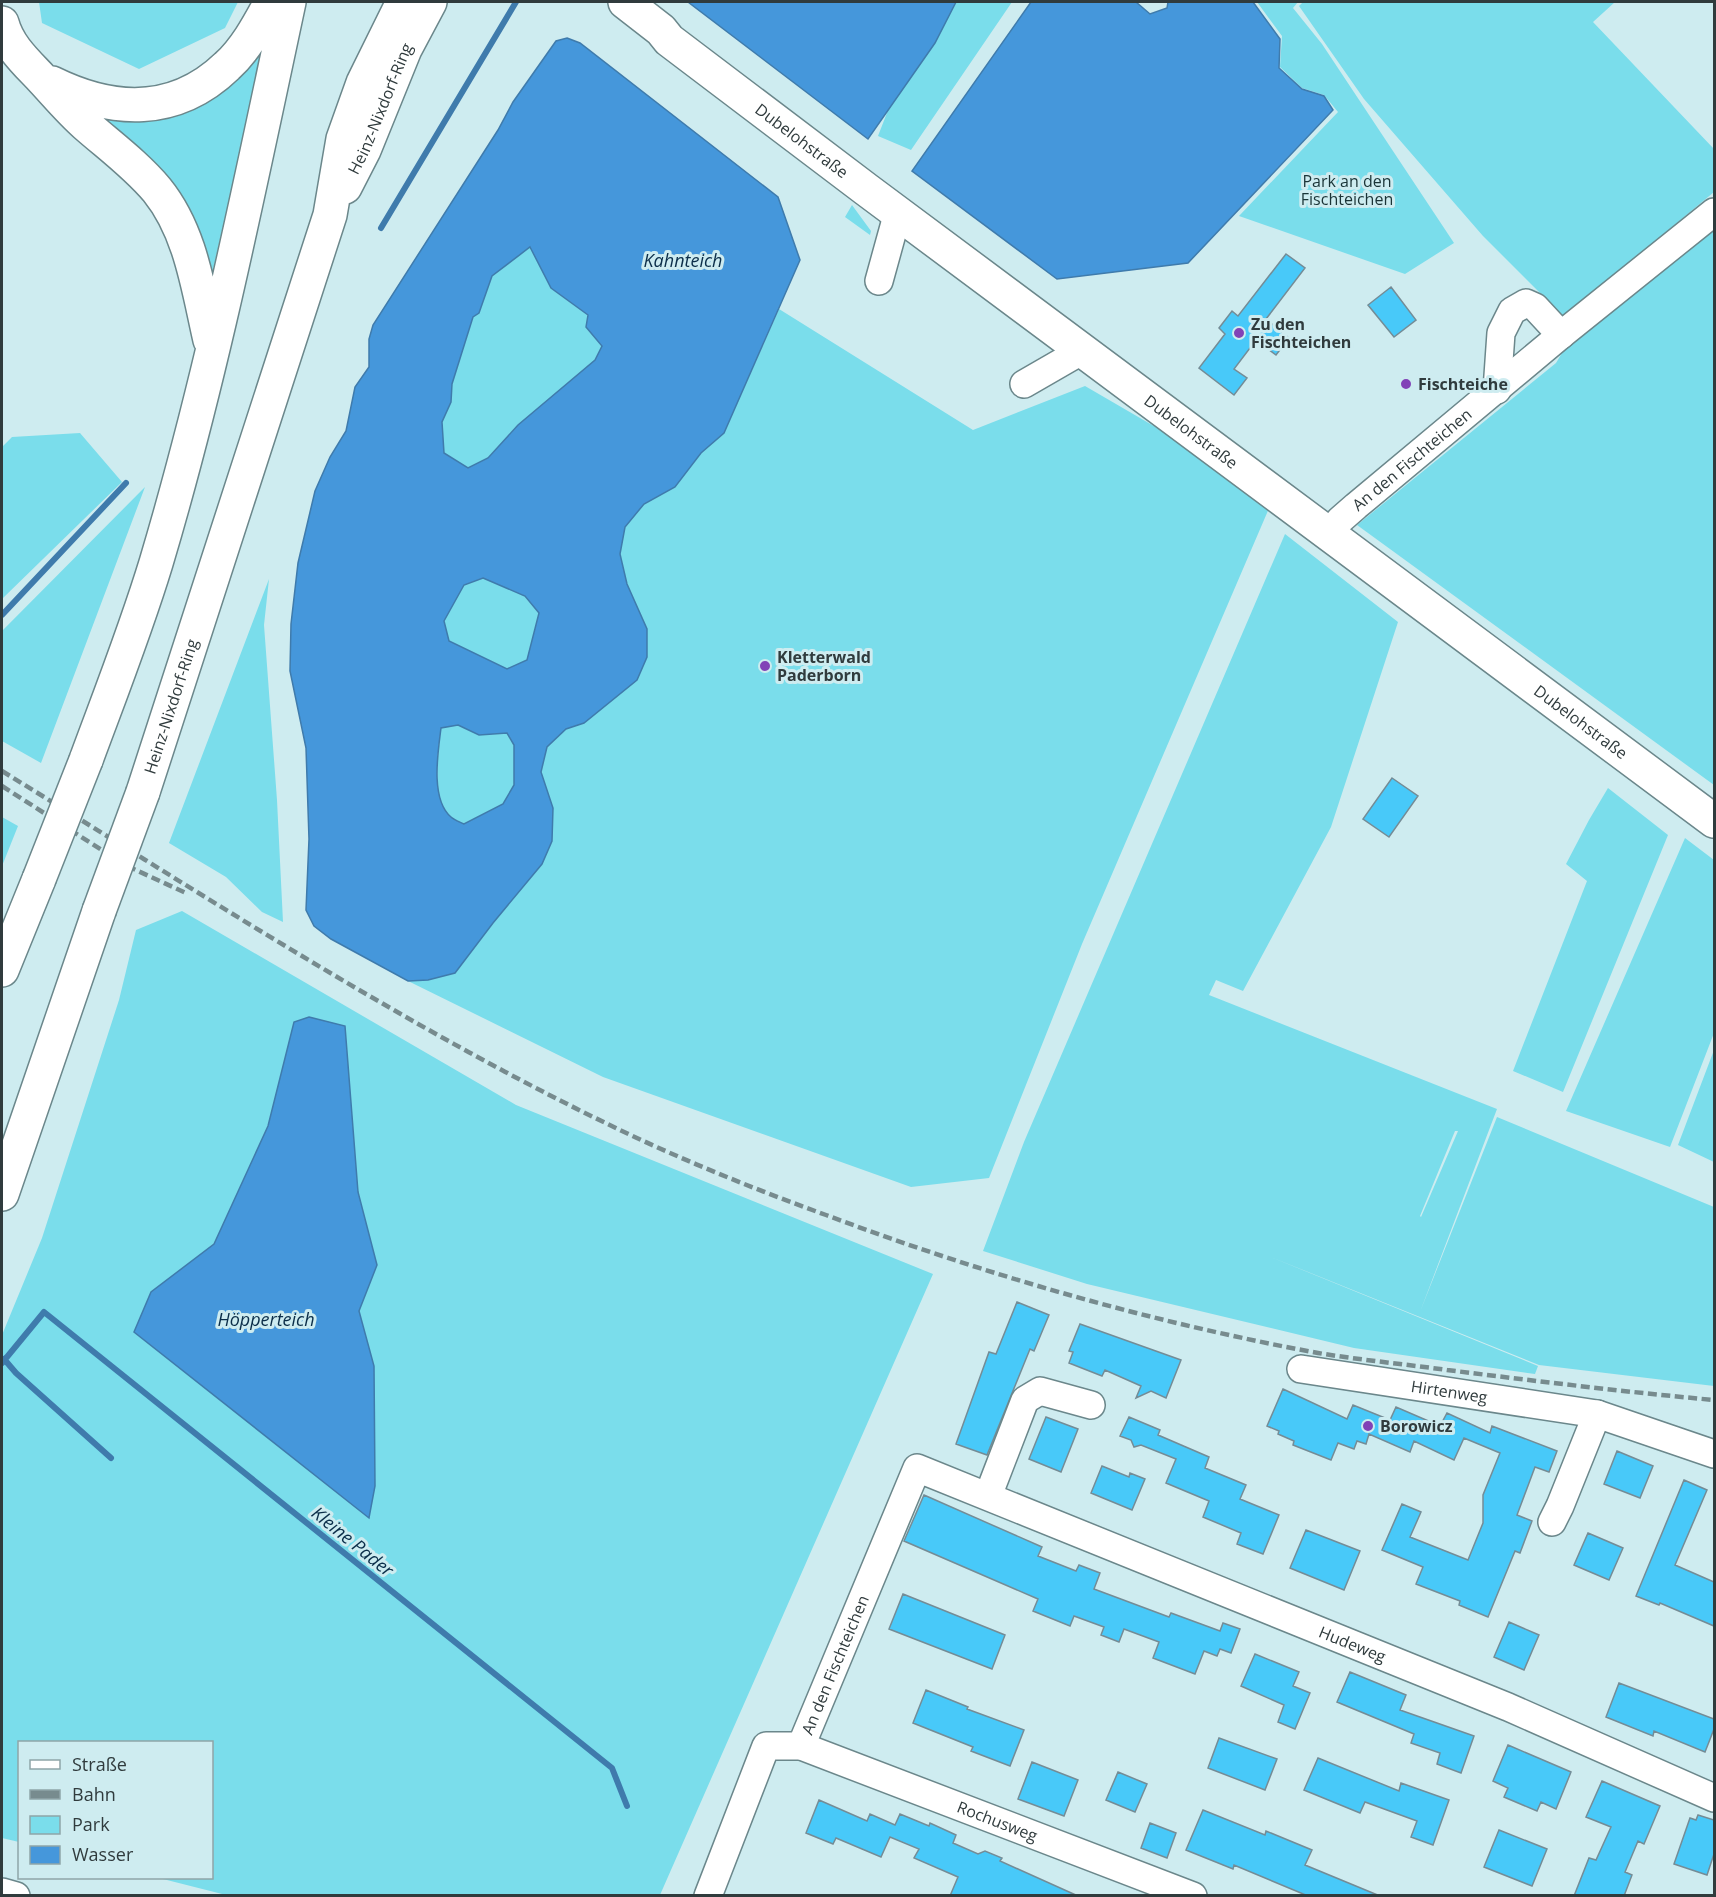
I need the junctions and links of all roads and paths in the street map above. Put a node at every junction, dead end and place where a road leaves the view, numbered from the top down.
1 (271, 2) edge
2 (289, 2) edge
3 (403, 2) edge
4 (430, 2) edge
5 (605, 2) edge
6 (625, 2) edge
7 (2, 24) edge
8 (669, 40) junction
9 (40, 77) junction
10 (898, 212) junction
11 (1714, 212) edge
12 (330, 215) junction
13 (879, 281) dead end
14 (1561, 335) junction
15 (212, 350) junction
16 (1083, 350) junction
17 (1024, 384) dead end
18 (1497, 390) junction
19 (1329, 533) junction
20 (1714, 821) edge
21 (2, 970) edge
22 (2, 1194) edge
23 (1301, 1370) dead end
24 (1091, 1405) dead end
25 (1597, 1414) junction
26 (1714, 1454) edge
27 (917, 1468) joint
28 (988, 1496) junction
29 (1552, 1522) dead end
30 (801, 1746) junction
31 (1714, 1798) edge
32 (2, 1892) edge
33 (16, 1896) edge
34 (708, 1896) edge
35 (1193, 1896) edge

1 - 9 main road
2 - 15 main road
3 - 12 main road, Heinz-Nixdorf-Ring
4 - 12 main road, Heinz-Nixdorf-Ring
5 - 8 main road, Dubelohstraße
6 - 8 main road, Dubelohstraße
7 - 9 main road
8 - 10 main road, Dubelohstraße
9 - 15 main road
10 - 13 street
10 - 16 main road, Dubelohstraße
11 - 14 street, An den Fischteichen
12 - 22 main road, Heinz-Nixdorf-Ring, bridge
14 - 18 street, An den Fischteichen
14 - 18 street
15 - 21 main road, bridge
16 - 17 street
16 - 19 main road, Dubelohstraße
18 - 19 street, An den Fischteichen
19 - 20 main road, Dubelohstraße
23 - 25 street, Hirtenweg
24 - 28 street
25 - 26 street, Hirtenweg
25 - 29 street
27 - 28 street, Hudeweg
27 - 30 street, An den Fischteichen
28 - 31 street, Hudeweg
30 - 34 street, An den Fischteichen
30 - 35 street, Rochusweg
32 - 33 street

